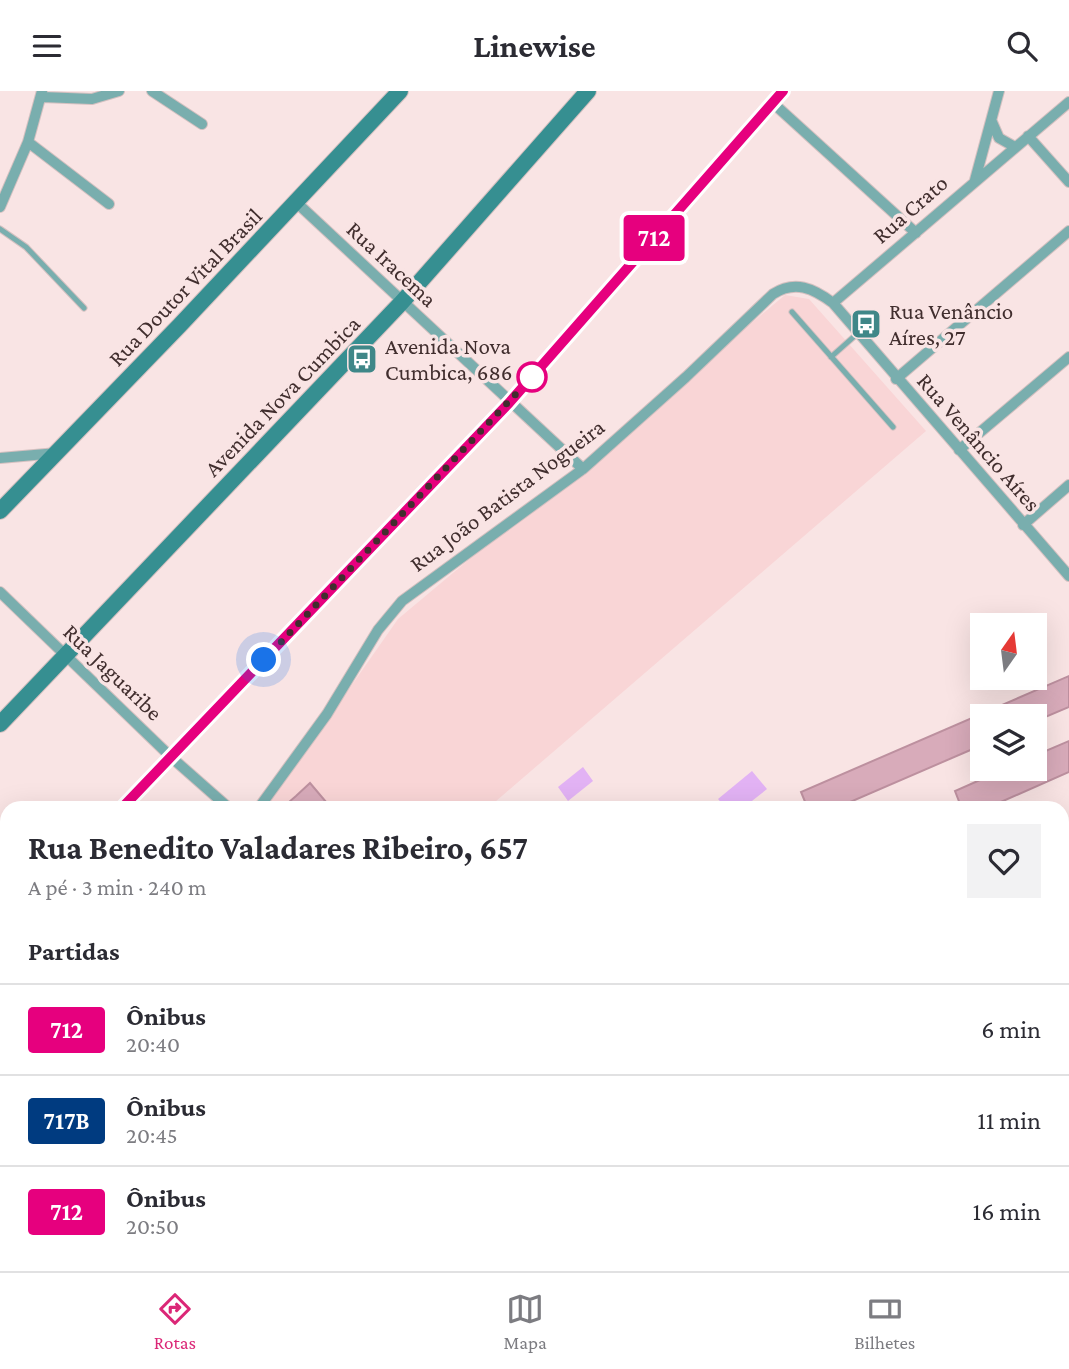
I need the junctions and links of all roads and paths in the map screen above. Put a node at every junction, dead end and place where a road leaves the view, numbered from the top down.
1 (119, 91) edge
2 (152, 91) edge
3 (400, 91) edge
4 (588, 91) edge
5 (783, 91) edge
6 (999, 91) edge
7 (42, 94) edge
8 (1069, 102) edge
9 (773, 103) junction
10 (992, 122) junction
11 (202, 124) dead end
12 (1028, 135) junction
13 (28, 142) junction
14 (1015, 147) junction
15 (975, 180) junction
16 (1069, 182) edge
17 (297, 203) junction
18 (109, 204) dead end
19 (0, 207) edge
20 (0, 229) edge
21 (1069, 231) edge
22 (916, 233) junction
23 (402, 302) junction
24 (833, 303) junction
25 (84, 308) dead end
26 (792, 312) dead end
27 (858, 333) junction
28 (831, 357) junction
29 (1069, 357) edge
30 (896, 379) junction
31 (509, 403) junction
32 (893, 427) dead end
33 (959, 450) junction
34 (57, 453) junction
35 (0, 458) edge
36 (583, 470) junction
37 (1069, 485) edge
38 (0, 511) edge
39 (1023, 525) junction
40 (1069, 576) edge
41 (0, 592) edge
42 (65, 656) junction
43 (0, 724) edge
44 (171, 757) junction
45 (129, 801) edge
46 (221, 801) edge
47 (264, 801) edge

1 - 7 street
2 - 11 street
3 - 17 street, Rua Doutor Vital Brasil
4 - 23 street, Avenida Nova Cumbica
5 - 9 street
6 - 10 street
7 - 13 street
8 - 12 street, Rua Crato
9 - 22 street
9 - 31 street
10 - 14 street
10 - 15 street
12 - 14 street, Rua Crato
12 - 16 street
13 - 18 street
13 - 19 street
14 - 15 street, Rua Crato
15 - 22 street, Rua Crato
17 - 23 street, Rua Iracema
17 - 34 street, Rua Doutor Vital Brasil
20 - 25 lane
21 - 30 street
22 - 24 street, Rua Crato
23 - 31 street, Rua Iracema
23 - 42 street, Avenida Nova Cumbica
24 - 27 street, Rua Venâncio Aíres
24 - 36 street, Rua João Batista Nogueira
26 - 28 lane
27 - 28 lane
27 - 30 street, Rua Venâncio Aíres
28 - 32 lane
29 - 33 street
30 - 33 street, Rua Venâncio Aíres
31 - 36 street, Rua Iracema
31 - 44 street
33 - 39 street, Rua Venâncio Aíres
34 - 35 street
34 - 38 street, Rua Doutor Vital Brasil
36 - 47 street, Rua João Batista Nogueira
37 - 39 street
39 - 40 street, Rua Venâncio Aíres
41 - 42 street, Rua Jaguaribe
42 - 43 street, Avenida Nova Cumbica
42 - 44 street, Rua Jaguaribe
44 - 45 street
44 - 46 street, Rua Jaguaribe

